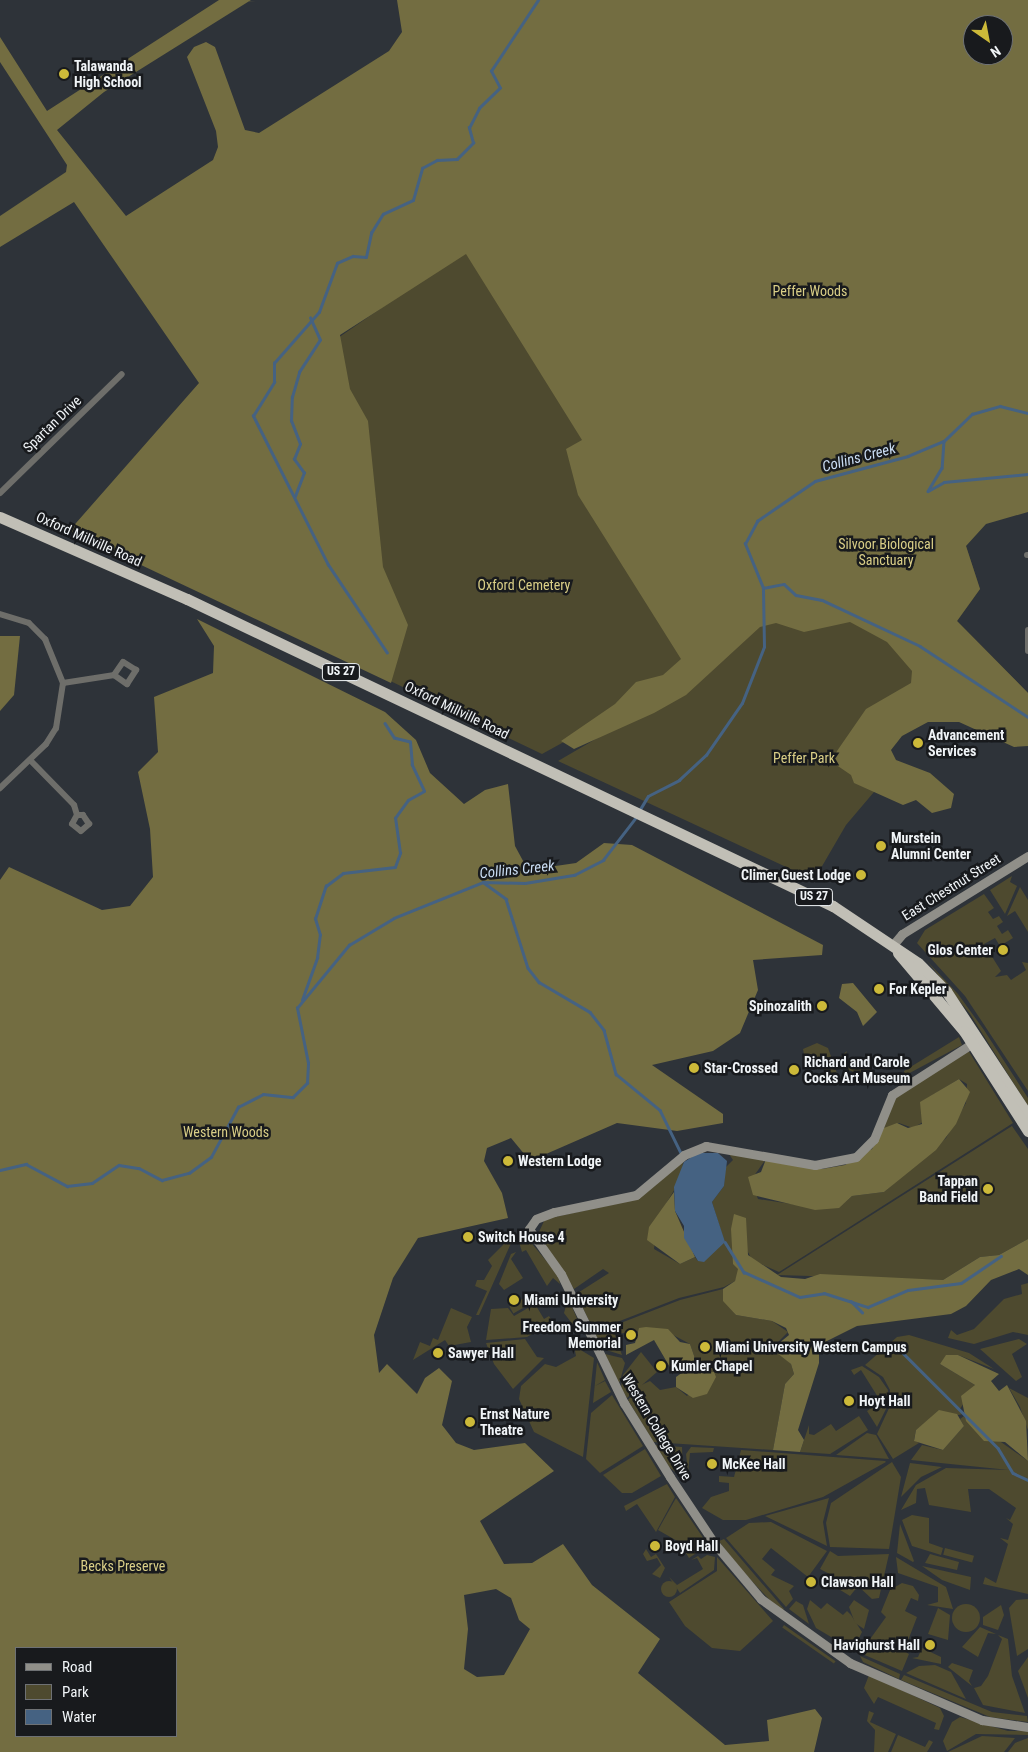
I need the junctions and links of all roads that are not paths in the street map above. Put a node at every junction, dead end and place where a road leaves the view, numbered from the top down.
1 (122, 374) dead end
2 (0, 493) edge
3 (0, 517) edge
4 (0, 614) edge
5 (1028, 630) edge
6 (1028, 652) edge
7 (114, 675) dead end
8 (63, 683) junction
9 (30, 760) junction
10 (0, 788) edge
11 (77, 815) dead end
12 (1028, 856) edge
13 (892, 946) junction
14 (976, 1040) junction
15 (1028, 1116) edge
16 (1028, 1131) edge
17 (1028, 1727) edge

1 - 2 street, Spartan Drive
3 - 13 highway, Oxford Millville Road / US 27
4 - 8 street
5 - 6 street
7 - 8 street
8 - 9 street
9 - 10 street
9 - 11 street
12 - 13 street, East Chestnut Street
13 - 14 highway, US 27
14 - 15 highway, US 27
14 - 16 highway, US 27
14 - 17 street, Western College Drive

